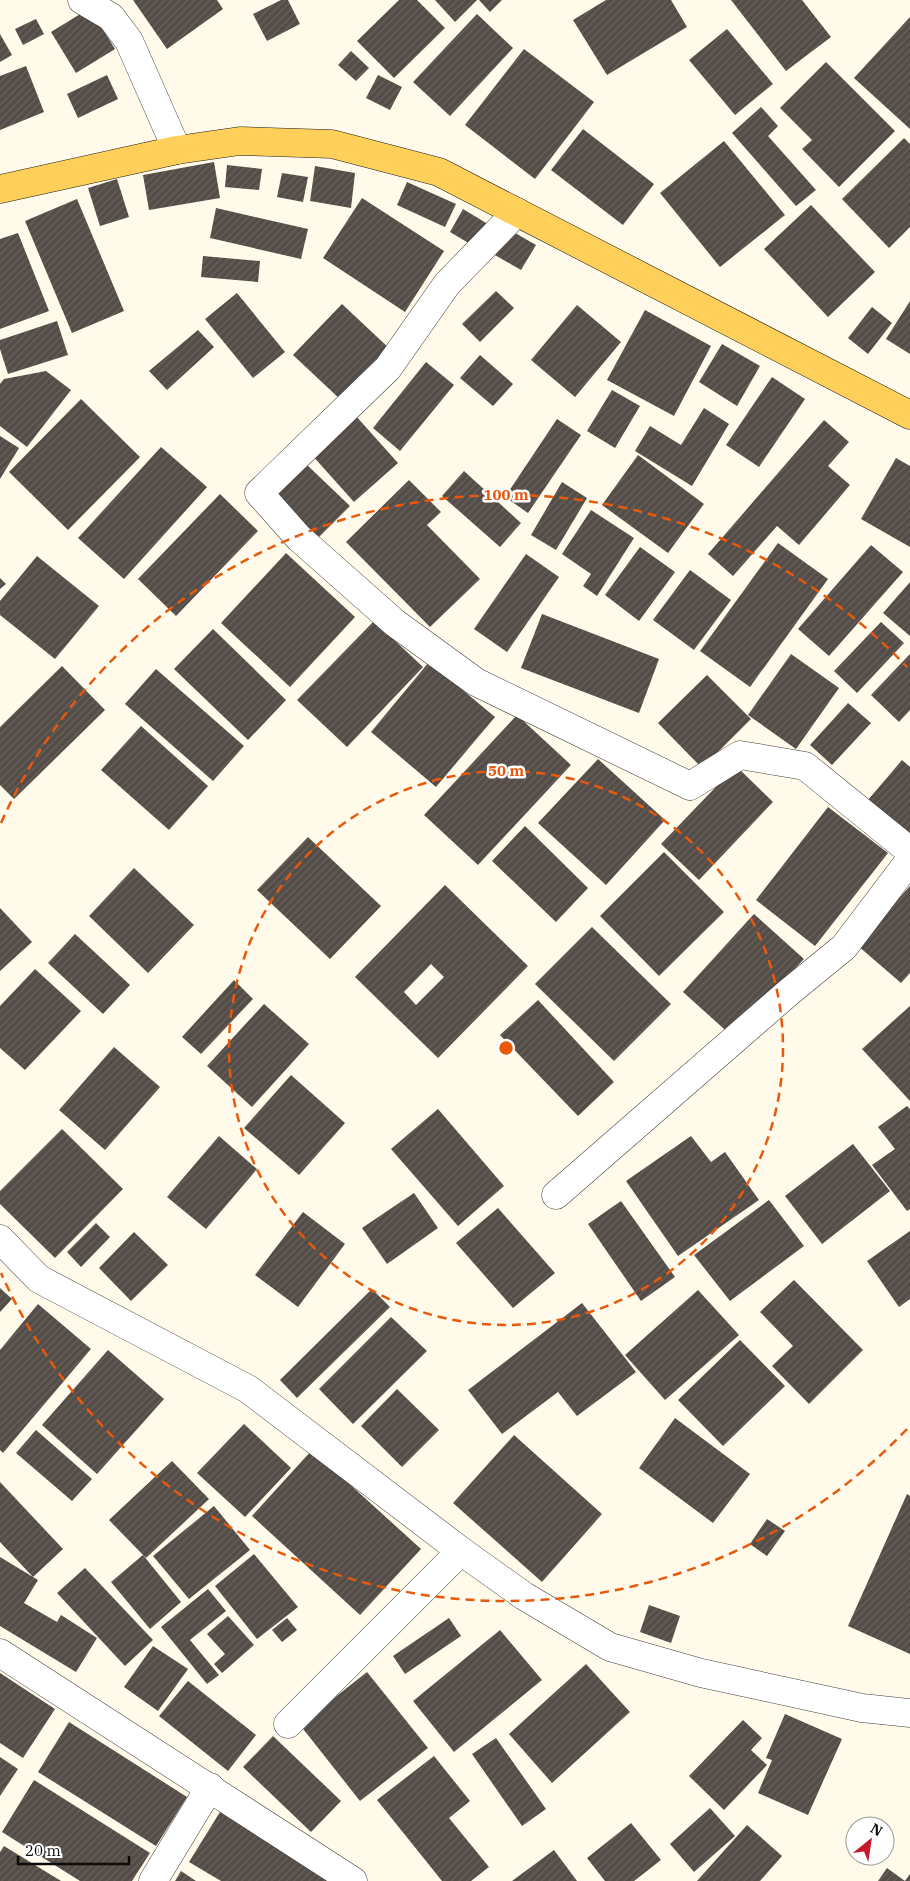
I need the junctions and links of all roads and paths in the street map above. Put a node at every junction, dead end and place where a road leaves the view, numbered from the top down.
1 (82, 0) edge
2 (177, 150) junction
3 (0, 189) edge
4 (517, 212) junction
5 (910, 414) edge
6 (910, 851) edge
7 (910, 860) edge
8 (556, 1194) dead end
9 (0, 1239) edge
10 (461, 1551) junction
11 (0, 1653) edge
12 (910, 1712) edge
13 (288, 1724) dead end
14 (210, 1787) junction
15 (153, 1881) edge
16 (353, 1881) edge

1 - 2 street
2 - 3 main road
2 - 4 main road
4 - 5 main road
4 - 6 street
7 - 8 street
9 - 10 street
10 - 12 street
10 - 13 street
11 - 14 street
14 - 15 street
14 - 16 street

